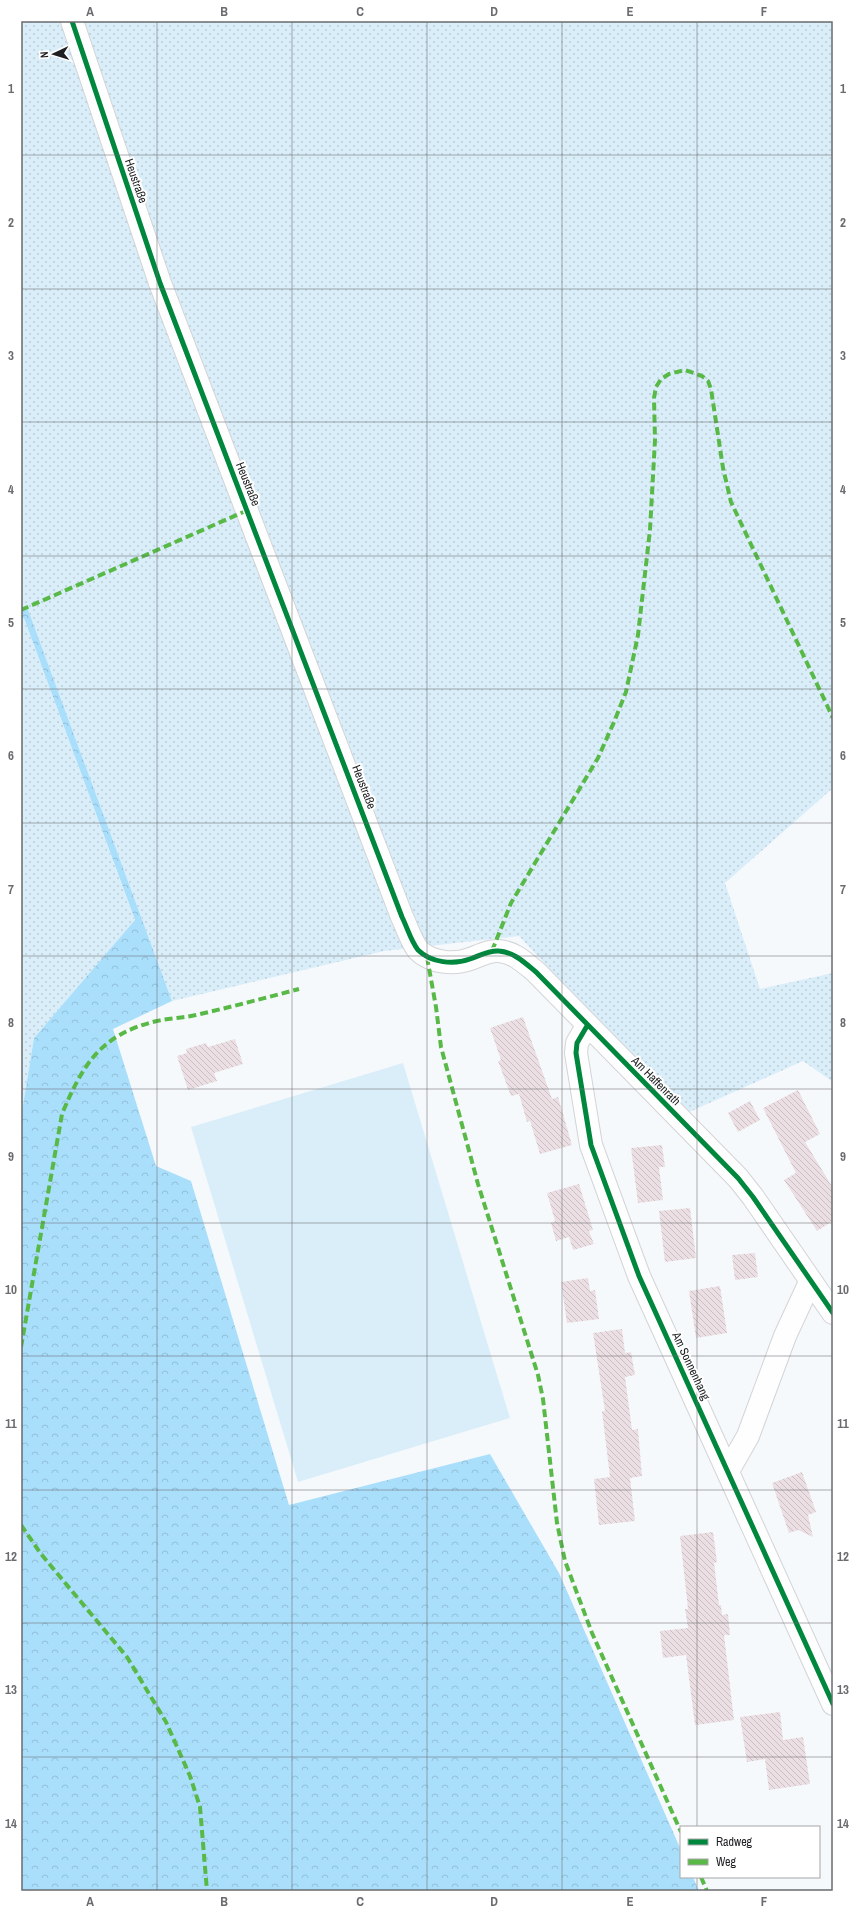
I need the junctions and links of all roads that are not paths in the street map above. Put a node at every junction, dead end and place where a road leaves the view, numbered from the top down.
1 (72, 21) edge
2 (418, 950) joint
3 (588, 1026) junction
4 (810, 1282) junction
5 (833, 1313) edge
6 (728, 1471) junction
7 (833, 1704) edge

1 - 2 street, Heustraße
2 - 3 street, Am Haffenrath
3 - 4 street, Am Haffenrath
3 - 6 street, Am Sonnenhang
4 - 5 street, Am Haffenrath
4 - 6 street
6 - 7 street, Am Sonnenhang

